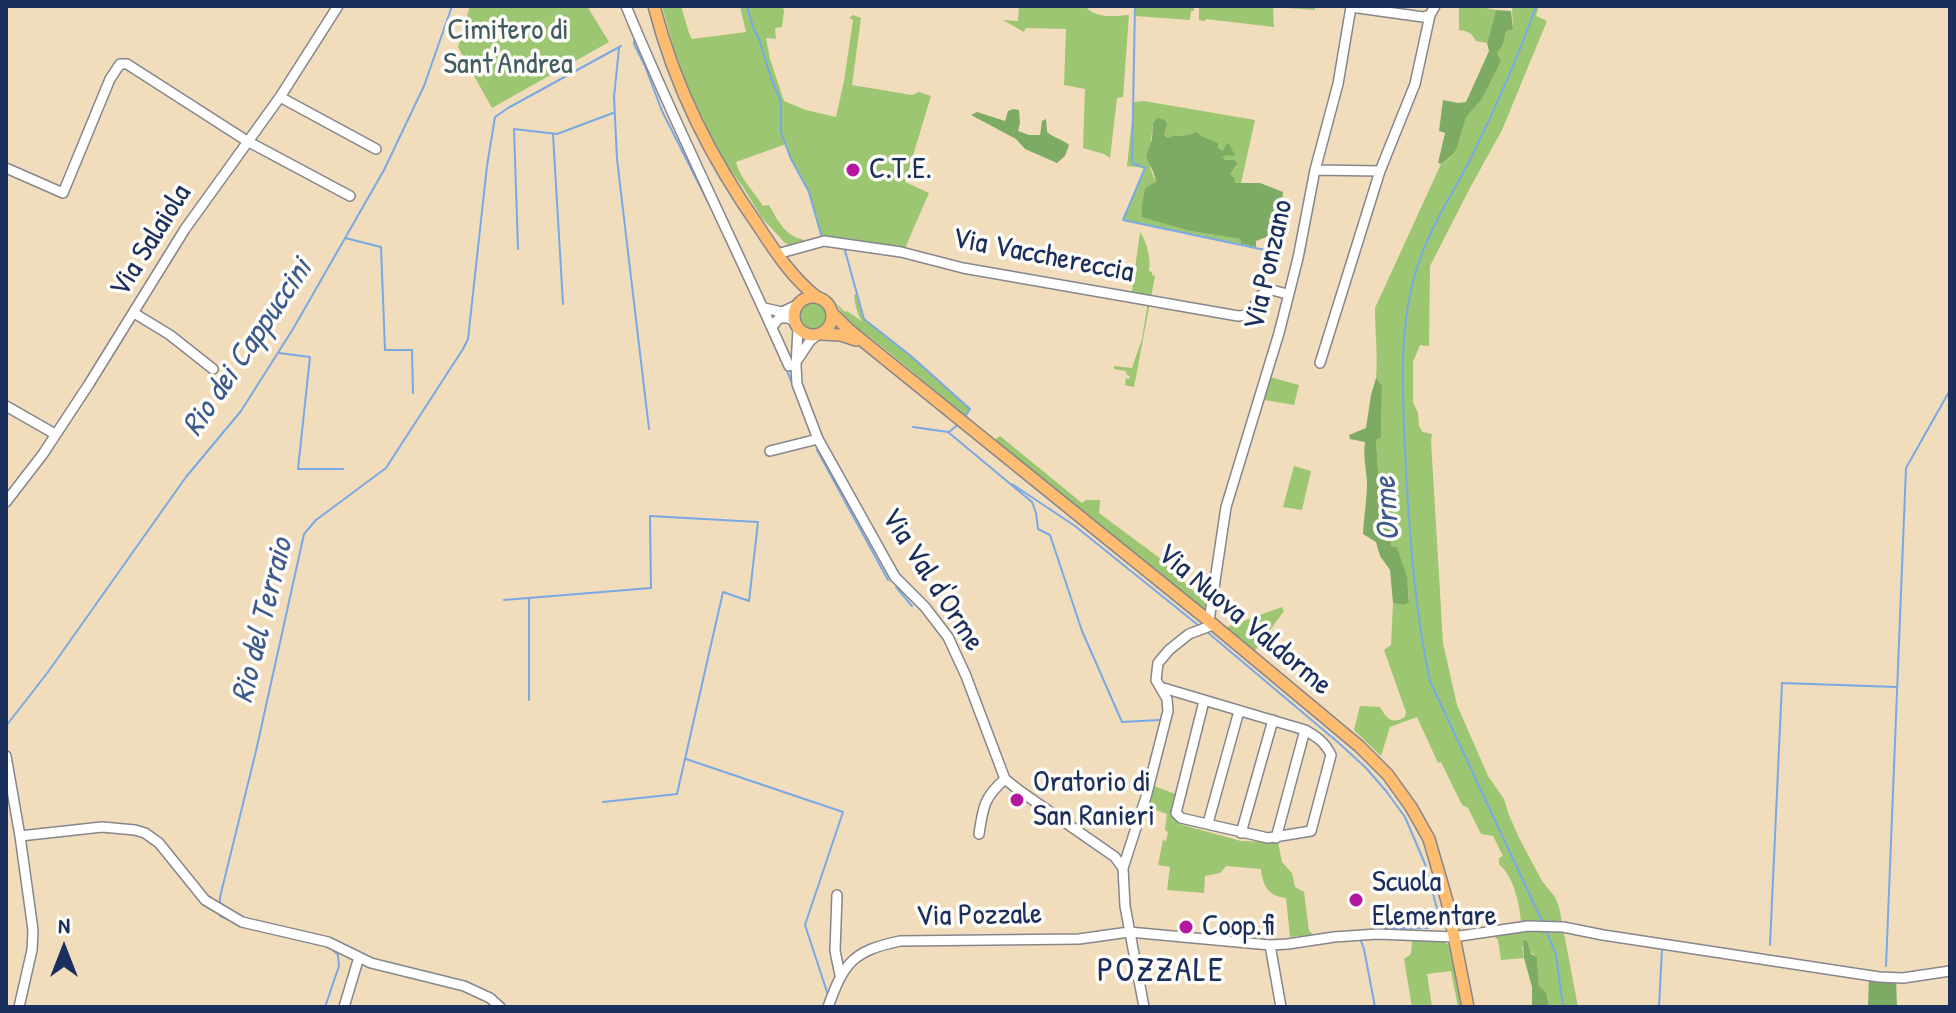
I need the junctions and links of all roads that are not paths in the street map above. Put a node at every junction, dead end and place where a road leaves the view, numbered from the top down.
1 (338, 6) edge
2 (626, 6) edge
3 (654, 6) edge
4 (1351, 6) edge
5 (1432, 11) edge
6 (280, 97) junction
7 (247, 141) junction
8 (376, 149) dead end
9 (6, 168) edge
10 (1315, 170) junction
11 (1380, 171) junction
12 (350, 196) dead end
13 (777, 254) junction
14 (789, 270) junction
15 (1287, 294) junction
16 (818, 298) junction
17 (798, 304) junction
18 (764, 308) junction
19 (134, 313) junction
20 (832, 313) junction
21 (796, 325) junction
22 (772, 327) junction
23 (819, 334) junction
24 (872, 348) junction
25 (1320, 363) dead end
26 (792, 366) junction
27 (213, 369) dead end
28 (6, 406) edge
29 (55, 434) junction
30 (818, 439) junction
31 (770, 451) dead end
32 (6, 502) edge
33 (1211, 623) junction
34 (1158, 683) junction
35 (1204, 701) junction
36 (1239, 711) junction
37 (1273, 720) junction
38 (1305, 730) junction
39 (6, 756) edge
40 (1005, 779) junction
41 (1208, 823) junction
42 (1241, 833) junction
43 (979, 834) dead end
44 (20, 836) junction
45 (1276, 838) junction
46 (1123, 868) junction
47 (837, 895) dead end
48 (1129, 932) junction
49 (1453, 937) junction
50 (1270, 945) junction
51 (359, 957) junction
52 (1950, 971) edge
53 (840, 975) junction
54 (19, 1007) edge
55 (344, 1007) edge
56 (500, 1007) edge
57 (828, 1007) edge
58 (1144, 1007) edge
59 (1281, 1007) edge
60 (1468, 1007) edge

1 - 6 street, Via Salaiola
2 - 18 street, Via Val d'Orme
3 - 13 main road, Via Nuova Valdorme
4 - 5 street, Via Ponzano
4 - 10 street, Via Ponzano
5 - 11 street
6 - 7 street, Via Salaiola
6 - 8 street
7 - 9 street
7 - 12 street
7 - 19 street, Via Salaiola
10 - 11 street
10 - 15 street, Via Ponzano
11 - 25 street
13 - 14 main road, Via Nuova Valdorme
13 - 15 street, Via Vacchereccia
14 - 16 main road, Via Nuova Valdorme
14 - 17 main road, Via Nuova Valdorme
15 - 33 street, Via Ponzano
16 - 17 main road
16 - 20 main road, Via Nuova Valdorme
17 - 18 street
17 - 21 main road, Via Nuova Valdorme
18 - 22 street, Via Val d'Orme
19 - 27 street
19 - 29 street, Via Salaiola
20 - 23 main road
20 - 24 main road, Via Nuova Valdorme
21 - 22 street
21 - 23 main road, Via Nuova Valdorme
21 - 26 street, Via Val d'Orme
22 - 26 street, Via Val d'Orme
23 - 24 main road, Via Nuova Valdorme
23 - 26 street
24 - 33 main road, Via Nuova Valdorme
26 - 30 street, Via Val d'Orme
28 - 29 street
29 - 32 street, Via Salaiola
30 - 31 street
30 - 40 street, Via Val d'Orme
33 - 34 street
33 - 49 main road, Via Nuova Valdorme
34 - 35 street
34 - 46 street
35 - 36 street
35 - 41 street
36 - 37 street
36 - 41 street
37 - 38 street
37 - 42 street
38 - 45 street
38 - 45 street
39 - 44 street
40 - 43 street
40 - 46 street
41 - 42 street
42 - 45 street
44 - 51 street
44 - 54 street
46 - 48 street
47 - 53 street
48 - 50 street, Via Pozzale
48 - 53 street, Via Pozzale
48 - 58 street
49 - 50 street, Via Pozzale
49 - 52 street, Via Pozzale
49 - 60 main road, Via Nuova Valdorme
50 - 59 street
51 - 55 street
51 - 56 street
53 - 57 street

